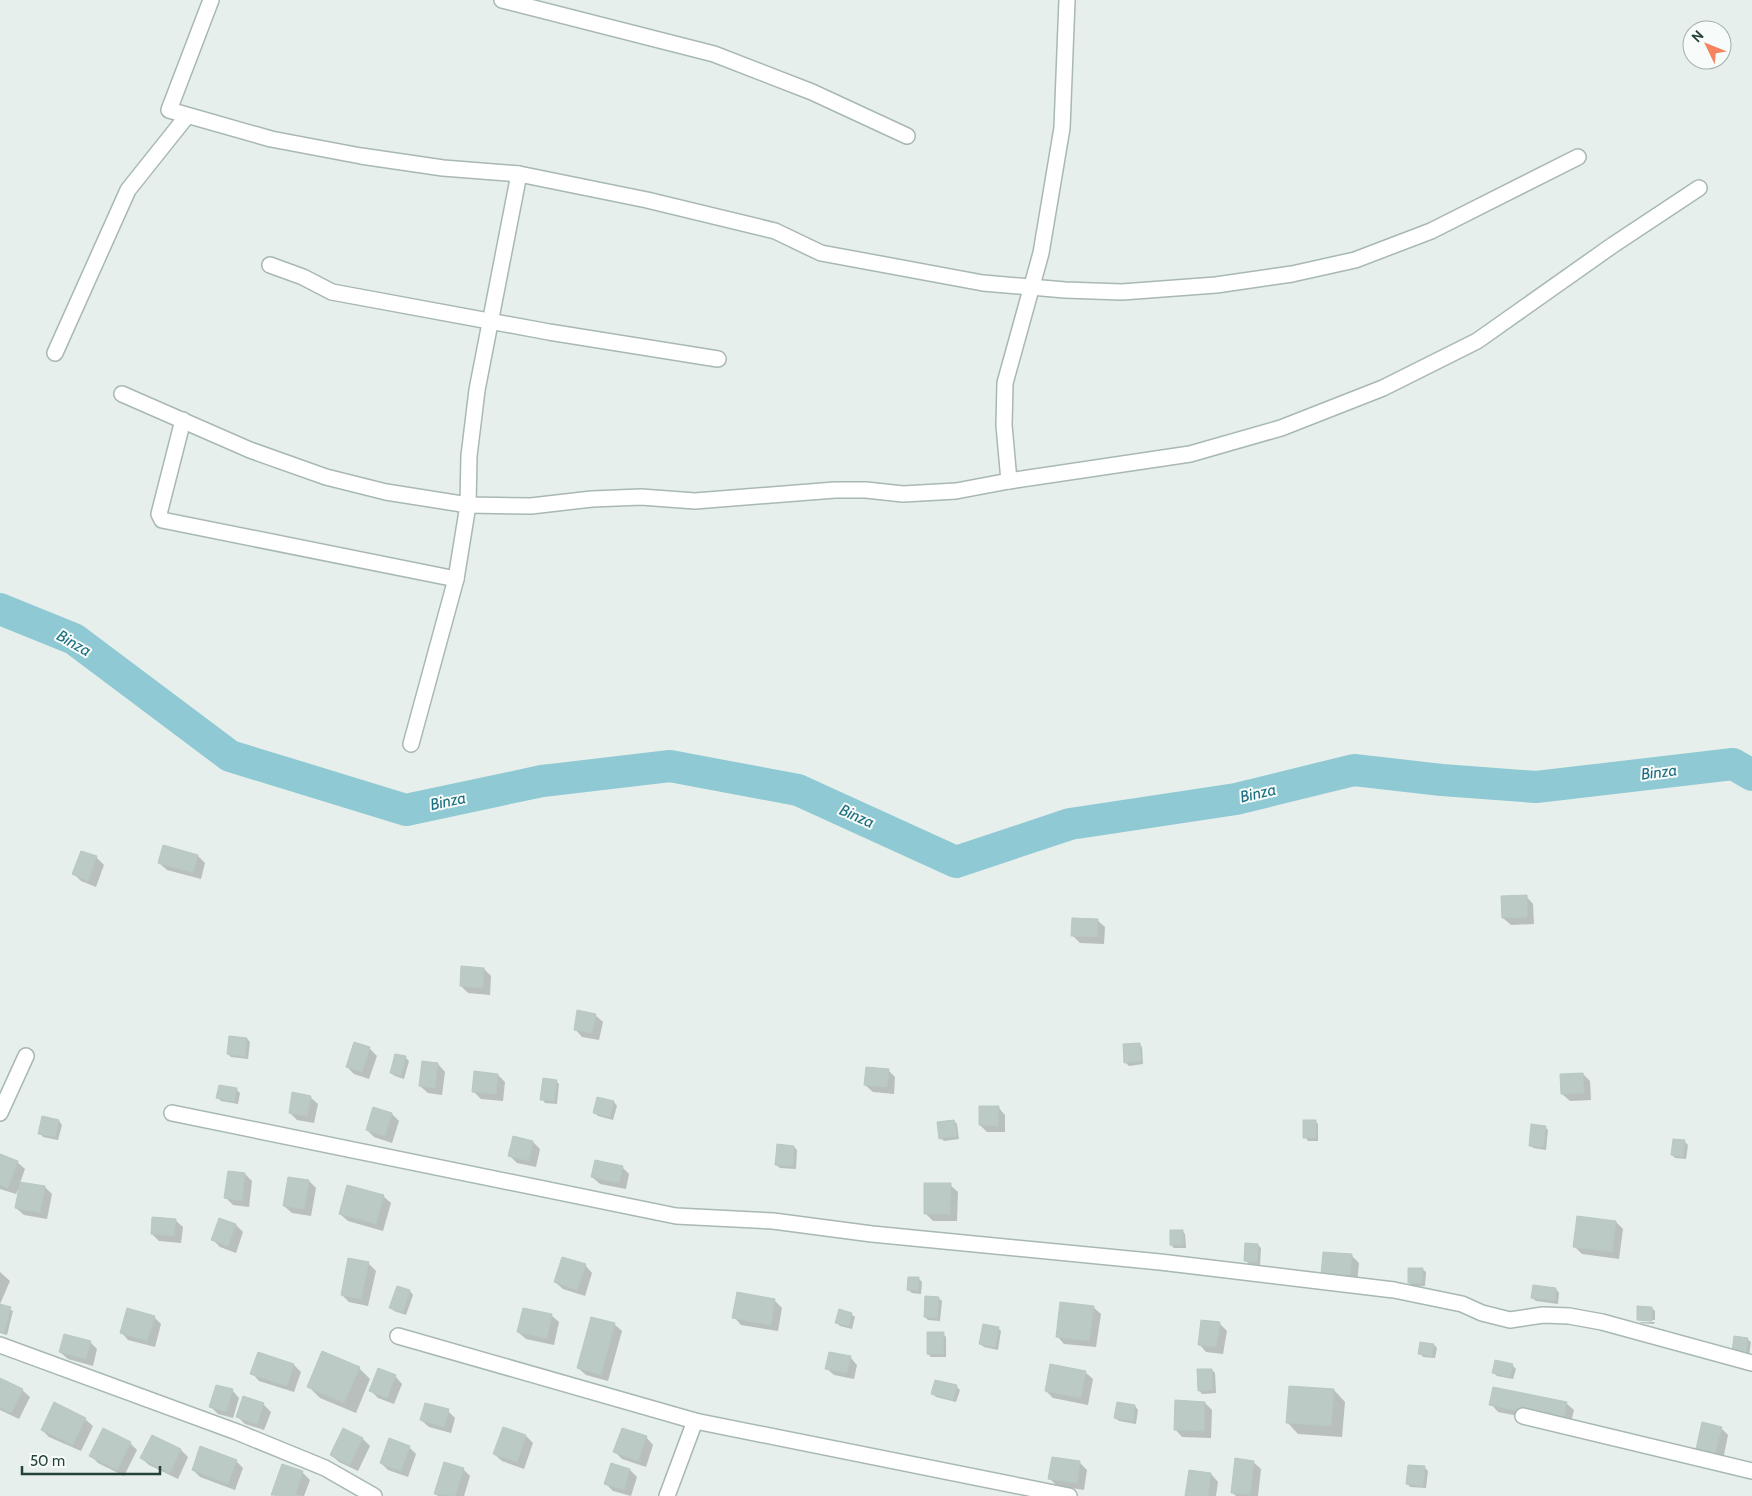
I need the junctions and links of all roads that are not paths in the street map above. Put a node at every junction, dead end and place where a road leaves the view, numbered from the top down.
1 (211, 0) edge
2 (502, 0) edge
3 (1067, 0) edge
4 (521, 3) edge
5 (188, 116) junction
6 (907, 136) dead end
7 (1578, 157) dead end
8 (519, 174) junction
9 (1699, 188) dead end
10 (270, 265) dead end
11 (1031, 287) junction
12 (490, 320) junction
13 (55, 353) dead end
14 (718, 359) dead end
15 (122, 394) dead end
16 (183, 420) junction
17 (1010, 481) junction
18 (468, 505) junction
19 (456, 578) junction
20 (411, 744) dead end
21 (26, 1056) dead end
22 (0, 1113) edge
23 (172, 1113) dead end
24 (398, 1336) dead end
25 (0, 1345) edge
26 (1752, 1363) edge
27 (1523, 1416) dead end
28 (695, 1421) junction
29 (1752, 1471) edge
30 (374, 1496) edge
31 (667, 1496) edge
32 (1069, 1496) edge

1 - 5 street
2 - 4 street
3 - 11 street
4 - 6 street
5 - 8 street
5 - 13 street
7 - 11 street
8 - 11 street
8 - 12 street
9 - 17 street
10 - 12 street
11 - 17 street
12 - 14 street
12 - 18 street
15 - 16 street
16 - 18 street
16 - 19 street
17 - 18 street
18 - 19 street
19 - 20 street
21 - 22 street
23 - 26 street
24 - 28 street
25 - 30 street
27 - 29 street
28 - 31 street
28 - 32 street

